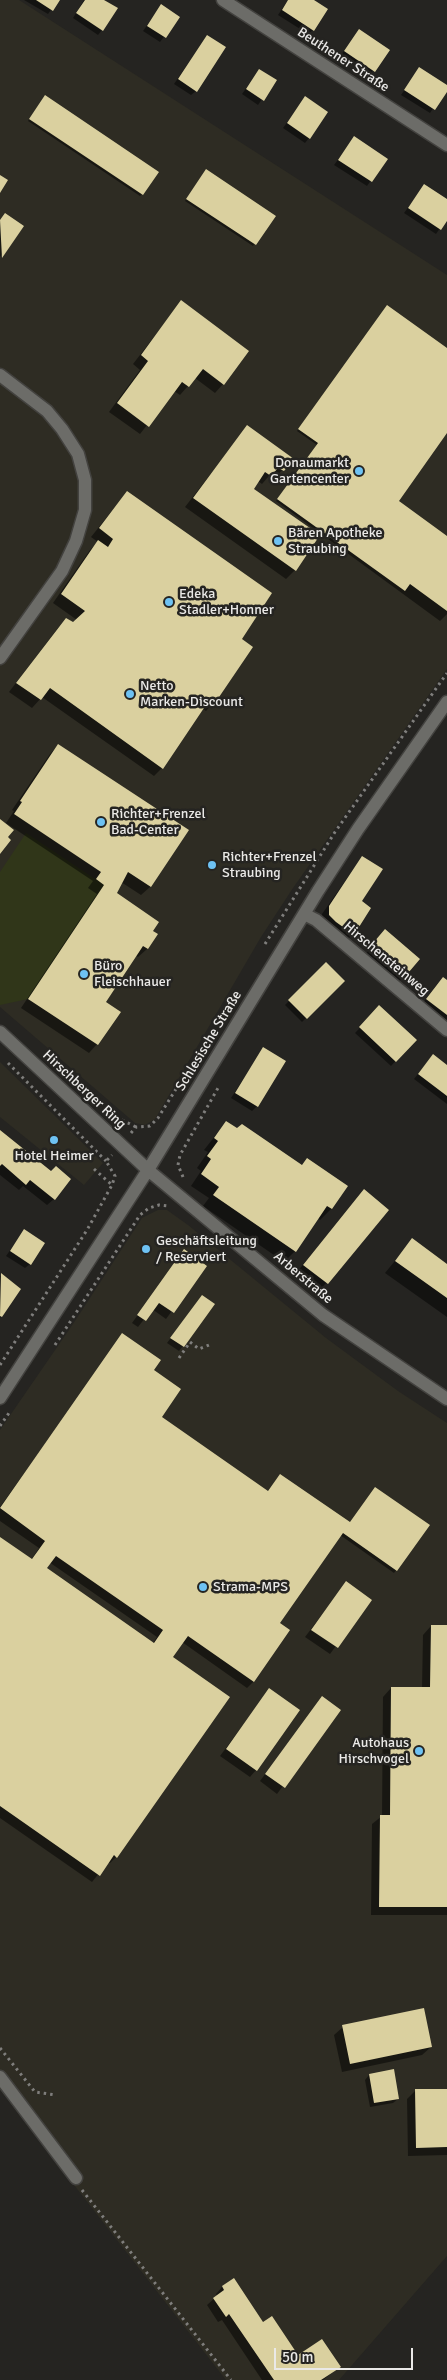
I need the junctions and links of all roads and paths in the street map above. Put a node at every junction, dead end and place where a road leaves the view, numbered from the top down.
1 (223, 0) edge
2 (447, 145) edge
3 (0, 375) edge
4 (0, 658) edge
5 (447, 673) edge
6 (447, 702) edge
7 (304, 914) junction
8 (262, 950) dead end
9 (447, 1030) edge
10 (0, 1032) edge
11 (208, 1037) dead end
12 (7, 1062) dead end
13 (121, 1145) junction
14 (106, 1161) junction
15 (94, 1170) dead end
16 (148, 1170) junction
17 (112, 1185) junction
18 (210, 1345) dead end
19 (179, 1358) dead end
20 (0, 1365) edge
21 (0, 1398) edge
22 (447, 1399) edge
23 (0, 2048) edge
24 (0, 2077) edge
25 (56, 2095) dead end
26 (76, 2178) joint
27 (231, 2380) edge

1 - 2 street, Beuthener Straße
3 - 4 street
5 - 8 path
6 - 7 street, Schlesische Straße
7 - 9 street, Hirschensteinweg
7 - 16 street, Schlesische Straße
10 - 13 street, Hirschberger Ring
11 - 13 path
12 - 14 path
13 - 14 path
13 - 16 street, Hirschberger Ring
14 - 17 path
15 - 17 path
16 - 21 street, Schlesische Straße
16 - 22 street, Arberstraße
17 - 20 path
18 - 19 path
23 - 25 path
24 - 26 street
26 - 27 path

